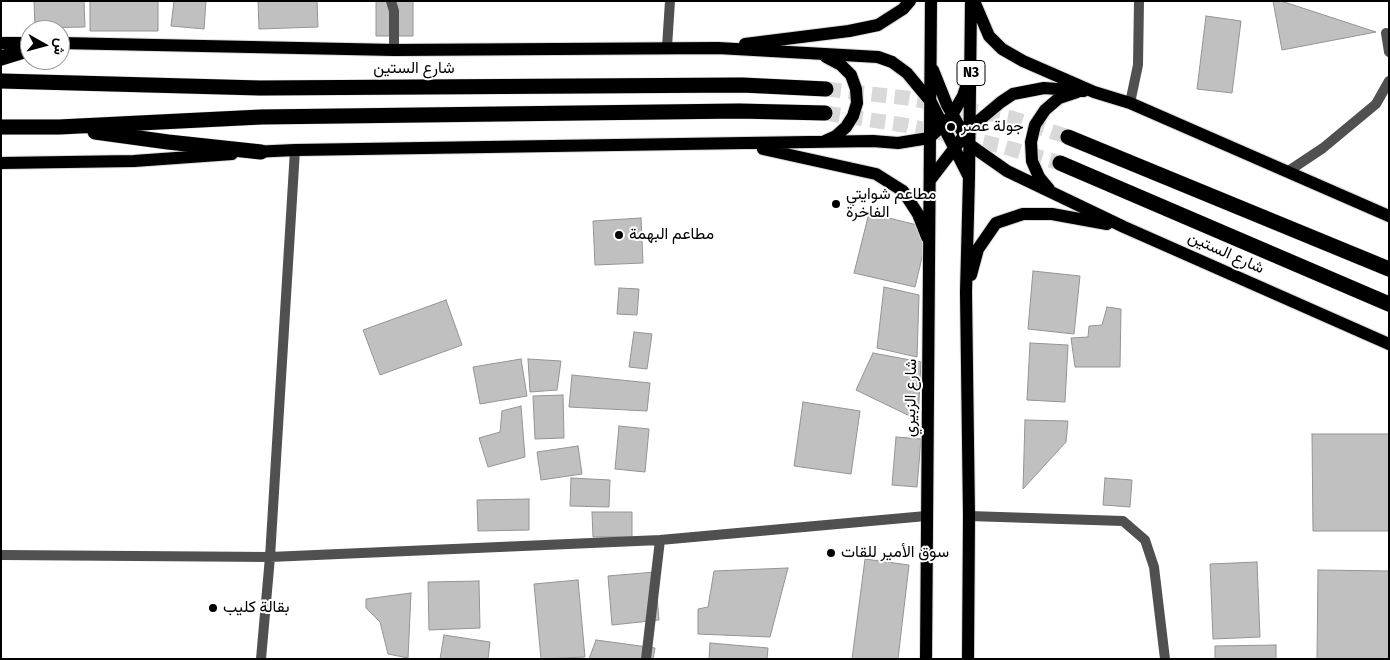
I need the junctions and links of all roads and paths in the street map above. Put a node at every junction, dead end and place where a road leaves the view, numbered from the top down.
1 (391, 1) edge
2 (670, 1) edge
3 (910, 1) edge
4 (931, 1) edge
5 (972, 1) edge
6 (1139, 1) edge
7 (1386, 33) dead end
8 (1, 43) edge
9 (20, 43) edge
10 (70, 43) edge
11 (667, 47) junction
12 (718, 48) junction
13 (394, 50) junction
14 (20, 52) edge
15 (1389, 52) edge
16 (814, 54) junction
17 (1, 58) edge
18 (931, 63) junction
19 (971, 72) junction
20 (1, 81) edge
21 (1389, 81) edge
22 (826, 88) tunnel mouth
23 (1094, 92) junction
24 (931, 102) junction
25 (1130, 103) junction
26 (825, 113) tunnel mouth
27 (952, 115) junction
28 (943, 125) junction
29 (1, 127) edge
30 (59, 127) junction
31 (968, 136) junction
32 (1068, 137) tunnel mouth
33 (929, 138) junction
34 (812, 143) junction
35 (740, 144) junction
36 (954, 147) junction
37 (295, 150) junction
38 (261, 152) junction
39 (1, 163) edge
40 (1060, 163) tunnel mouth
41 (1287, 172) junction
42 (969, 177) junction
43 (930, 180) junction
44 (1051, 191) junction
45 (1389, 216) edge
46 (1124, 227) junction
47 (929, 243) junction
48 (1389, 269) edge
49 (966, 292) junction
50 (1389, 304) edge
51 (1389, 344) edge
52 (926, 516) junction
53 (969, 516) junction
54 (660, 540) junction
55 (1, 556) edge
56 (270, 557) junction
57 (261, 659) edge
58 (646, 659) edge
59 (926, 659) edge
60 (968, 659) edge
61 (1165, 659) edge

1 - 13 street
2 - 11 street
3 - 12 main road
4 - 18 main road, شارع الزبيري
5 - 19 main road, N3
5 - 23 main road
6 - 25 street
7 - 15 street
8 - 9 main road
10 - 13 main road, شارع الستين
11 - 12 main road, شارع الستين
11 - 13 main road, شارع الستين
12 - 16 main road, شارع الستين
14 - 17 highway
16 - 24 main road, شارع الستين
16 - 34 main road
18 - 24 main road, شارع الزبيري
18 - 27 main road
19 - 27 main road
19 - 31 main road, N3
20 - 22 highway, شارع الستين
21 - 41 street
23 - 25 main road
23 - 31 main road
23 - 44 main road
24 - 28 main road, شارع الستين
24 - 33 main road, شارع الزبيري
25 - 41 main road
26 - 30 highway
27 - 28 main road
27 - 31 main road
28 - 33 main road
28 - 36 main road, شارع الستين
29 - 30 highway
30 - 38 highway
31 - 36 main road
31 - 42 main road
31 - 44 main road, شارع الستين
32 - 48 highway
33 - 34 main road
33 - 43 main road, شارع الزبيري
34 - 35 main road
35 - 37 main road
35 - 47 main road
36 - 42 main road, شارع الستين
36 - 43 main road
37 - 38 main road
37 - 56 street
38 - 39 main road
40 - 50 highway, شارع الستين
41 - 45 main road
42 - 49 main road
43 - 47 main road, شارع الزبيري
44 - 46 main road, شارع الستين
46 - 49 main road
46 - 51 main road, شارع الستين
47 - 52 main road, شارع الزبيري
49 - 53 main road
52 - 54 street
52 - 59 main road, شارع الزبيري
53 - 60 main road
53 - 61 street
54 - 56 street
54 - 58 street
55 - 56 street
56 - 57 street

